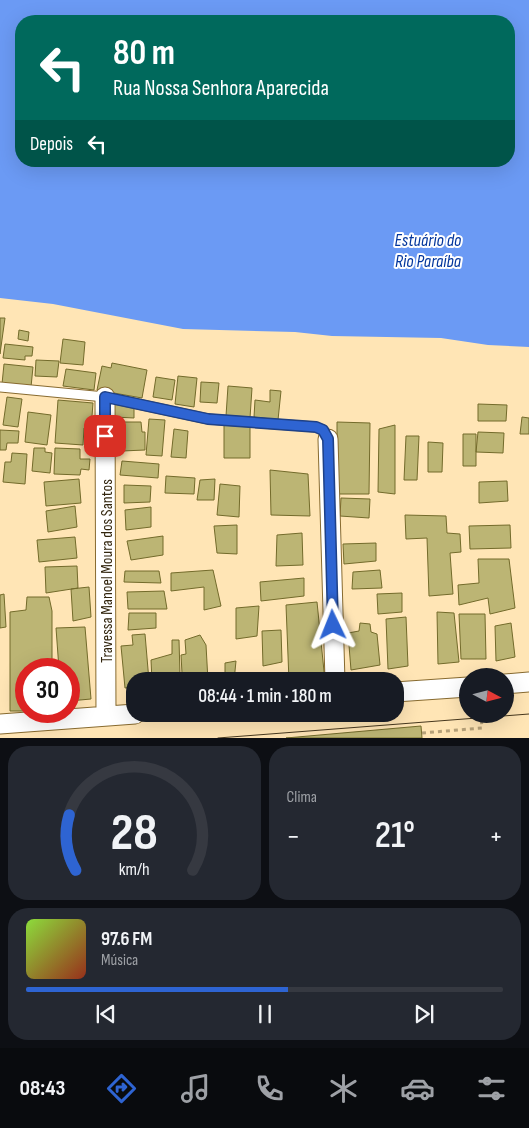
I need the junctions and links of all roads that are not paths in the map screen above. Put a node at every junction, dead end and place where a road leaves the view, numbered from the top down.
1 (0, 387) edge
2 (105, 397) junction
3 (328, 439) joint
4 (335, 672) edge
5 (529, 682) edge
6 (514, 683) edge
7 (459, 688) edge
8 (404, 691) edge
9 (126, 715) edge
10 (106, 716) junction
11 (0, 724) edge

1 - 2 lane
2 - 3 lane
2 - 10 street, Travessa Manoel Moura dos Santos
3 - 4 street
5 - 6 street
7 - 8 street
9 - 10 street
10 - 11 street

